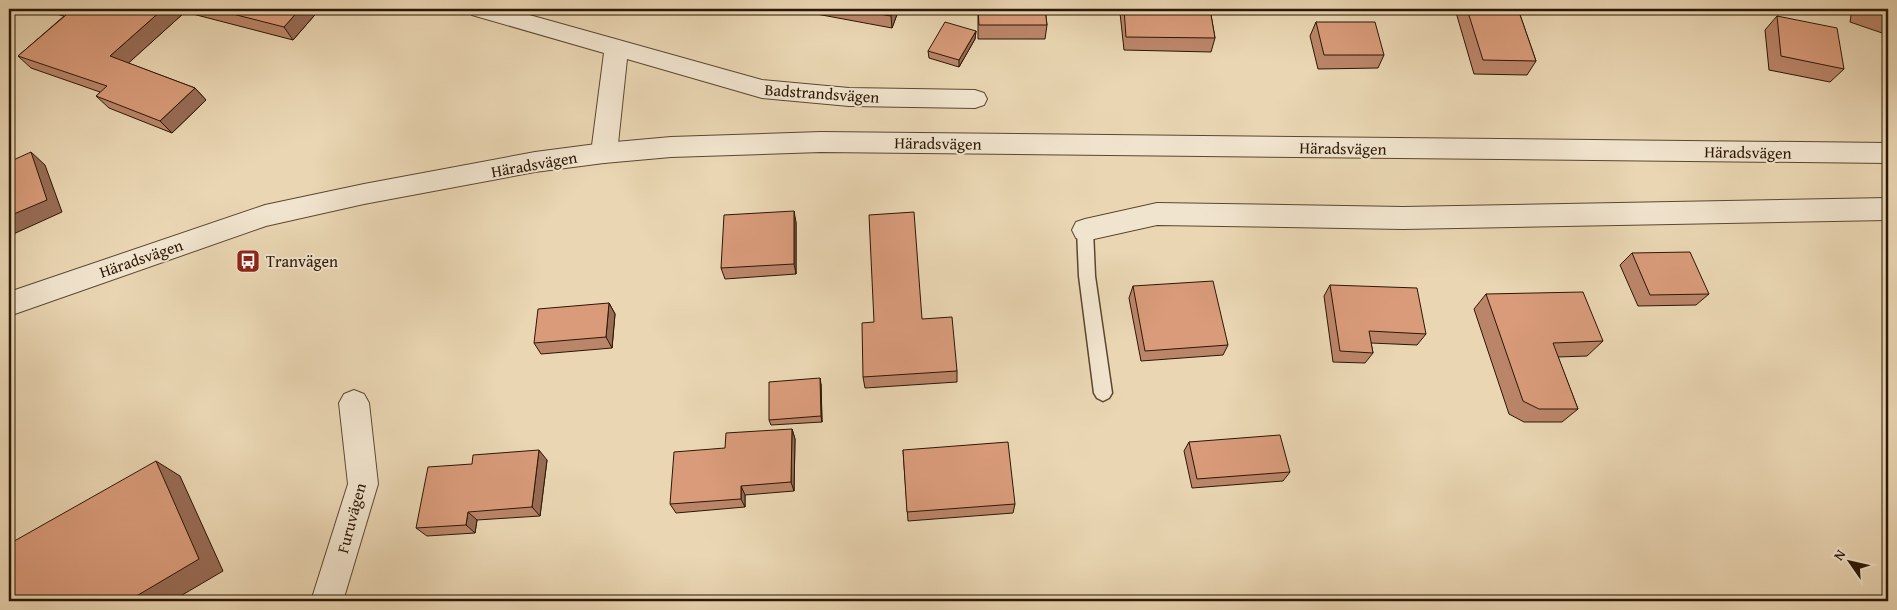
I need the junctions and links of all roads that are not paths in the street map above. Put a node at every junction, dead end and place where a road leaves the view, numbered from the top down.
1 (480, 9) edge
2 (616, 48) junction
3 (975, 99) dead end
4 (604, 153) junction
5 (1888, 153) edge
6 (1888, 209) edge
7 (1085, 230) joint
8 (9, 304) edge
9 (1103, 393) dead end
10 (354, 403) dead end
11 (327, 601) edge

1 - 2 street, Badstrandsvägen
2 - 3 street, Badstrandsvägen
2 - 4 street
4 - 5 street, Häradsvägen
4 - 8 street, Häradsvägen
6 - 7 street
7 - 9 lane
10 - 11 street, Furuvägen

